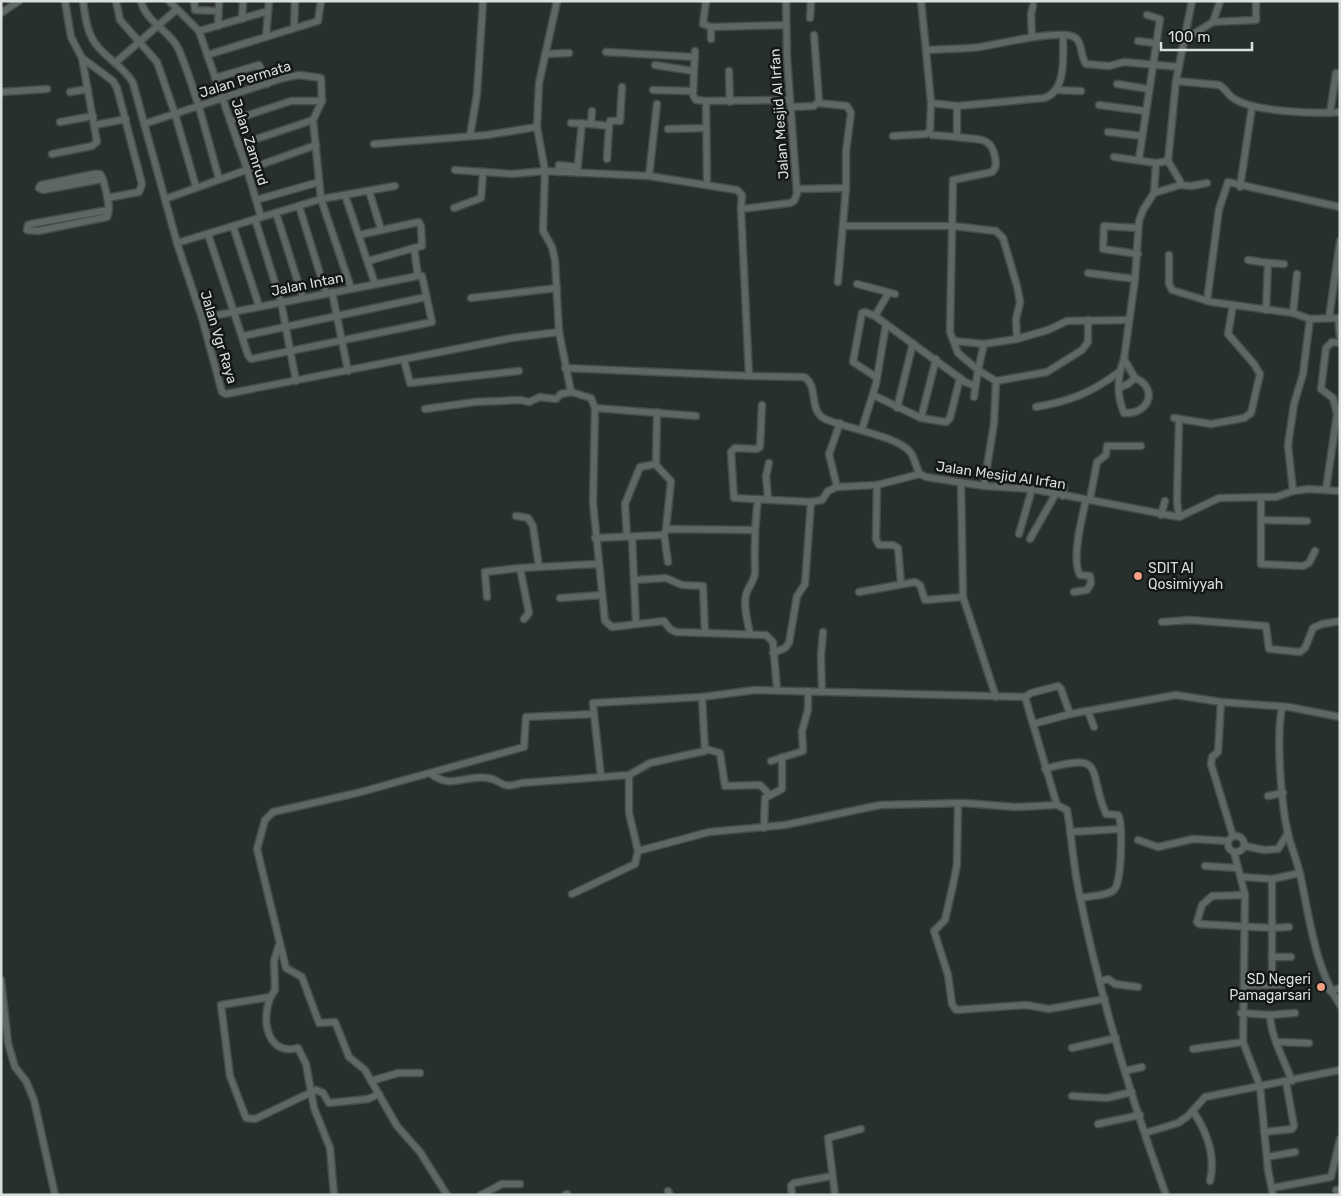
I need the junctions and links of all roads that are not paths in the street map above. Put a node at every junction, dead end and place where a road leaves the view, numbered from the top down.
1 (19, 1) edge
2 (64, 1) edge
3 (83, 1) edge
4 (116, 1) edge
5 (142, 1) edge
6 (169, 1) edge
7 (194, 1) edge
8 (218, 1) edge
9 (243, 1) edge
10 (269, 1) edge
11 (295, 1) edge
12 (321, 1) edge
13 (483, 1) edge
14 (556, 1) edge
15 (706, 1) edge
16 (786, 1) edge
17 (811, 1) edge
18 (921, 1) edge
19 (1192, 1) edge
20 (1220, 1) edge
21 (1256, 1) edge
22 (1033, 6) dead end
23 (176, 10) junction
24 (218, 11) junction
25 (268, 11) junction
26 (1, 12) edge
27 (1148, 15) dead end
28 (810, 18) dead end
29 (242, 19) junction
30 (1213, 22) junction
31 (786, 25) junction
32 (158, 26) junction
33 (218, 26) junction
34 (294, 27) junction
35 (711, 28) junction
36 (199, 31) junction
37 (814, 35) dead end
38 (1063, 36) junction
39 (266, 37) junction
40 (1032, 37) junction
41 (711, 39) dead end
42 (1185, 39) junction
43 (1138, 41) dead end
44 (139, 42) junction
45 (1155, 43) junction
46 (926, 50) junction
47 (606, 52) dead end
48 (569, 53) dead end
49 (545, 54) junction
50 (207, 55) junction
51 (82, 58) junction
52 (115, 63) junction
53 (1154, 64) junction
54 (655, 65) dead end
55 (1179, 67) junction
56 (693, 71) junction
57 (729, 71) dead end
58 (1336, 73) dead end
59 (215, 78) junction
60 (1176, 81) junction
61 (267, 84) junction
62 (1117, 84) dead end
63 (622, 87) dead end
64 (47, 89) dead end
65 (88, 89) junction
66 (1149, 89) junction
67 (653, 90) dead end
68 (1056, 90) junction
69 (1082, 90) dead end
70 (693, 91) junction
71 (1, 92) edge
72 (70, 92) dead end
73 (222, 99) junction
74 (790, 100) junction
75 (322, 101) junction
76 (706, 101) junction
77 (730, 102) junction
78 (818, 103) junction
79 (931, 103) junction
80 (657, 104) dead end
81 (1099, 105) dead end
82 (957, 106) junction
83 (198, 107) junction
84 (791, 107) junction
85 (1252, 107) junction
86 (592, 111) dead end
87 (1145, 111) junction
88 (1340, 112) edge
89 (1330, 113) junction
90 (175, 114) junction
91 (93, 116) junction
92 (126, 119) junction
93 (312, 120) junction
94 (60, 122) dead end
95 (230, 122) junction
96 (571, 123) dead end
97 (582, 123) junction
98 (144, 124) junction
99 (590, 124) junction
100 (95, 126) junction
101 (609, 126) junction
102 (537, 127) junction
103 (705, 128) junction
104 (668, 129) dead end
105 (1108, 132) dead end
106 (932, 135) dead end
107 (470, 136) junction
108 (893, 136) dead end
109 (1142, 136) junction
110 (957, 137) junction
111 (238, 144) junction
112 (374, 144) dead end
113 (316, 145) junction
114 (52, 154) dead end
115 (1114, 157) dead end
116 (608, 159) dead end
117 (1139, 159) junction
118 (1168, 161) junction
119 (1156, 163) junction
120 (247, 169) junction
121 (455, 170) dead end
122 (577, 170) junction
123 (545, 171) junction
124 (483, 172) junction
125 (649, 176) junction
126 (103, 179) junction
127 (219, 179) junction
128 (320, 182) junction
129 (1207, 183) dead end
130 (707, 184) junction
131 (1180, 185) junction
132 (395, 186) dead end
133 (1240, 187) junction
134 (196, 188) junction
135 (846, 188) junction
136 (797, 189) junction
137 (370, 191) junction
138 (1154, 193) junction
139 (345, 195) junction
140 (106, 198) junction
141 (165, 198) junction
142 (321, 199) junction
143 (256, 200) junction
144 (298, 206) junction
145 (1340, 207) edge
146 (454, 208) dead end
147 (741, 209) junction
148 (108, 210) junction
149 (276, 213) junction
150 (258, 218) junction
151 (233, 226) junction
152 (844, 226) junction
153 (953, 226) junction
154 (1138, 228) junction
155 (381, 229) junction
156 (208, 234) junction
157 (359, 234) junction
158 (1340, 241) edge
159 (177, 244) junction
160 (414, 248) junction
161 (1138, 254) junction
162 (1169, 255) dead end
163 (1248, 260) dead end
164 (368, 261) junction
165 (1268, 263) junction
166 (1284, 264) dead end
167 (1088, 274) dead end
168 (1297, 274) dead end
169 (418, 276) junction
170 (1337, 277) edge
171 (1135, 279) junction
172 (838, 282) dead end
173 (375, 284) junction
174 (857, 284) dead end
175 (351, 288) junction
176 (557, 288) junction
177 (329, 292) junction
178 (426, 297) junction
179 (303, 298) junction
180 (471, 298) dead end
181 (1207, 301) junction
182 (281, 302) junction
183 (1233, 305) junction
184 (259, 306) junction
185 (1266, 310) junction
186 (234, 311) junction
187 (1293, 313) junction
188 (337, 314) junction
189 (875, 316) junction
190 (202, 318) junction
191 (1328, 318) junction
192 (1310, 319) junction
193 (1088, 320) junction
194 (1129, 320) junction
195 (886, 324) junction
196 (285, 328) junction
197 (559, 332) junction
198 (242, 336) junction
199 (1340, 337) edge
200 (1017, 339) junction
201 (342, 340) junction
202 (954, 341) junction
203 (913, 343) junction
204 (1340, 343) edge
205 (984, 344) junction
206 (290, 350) junction
207 (936, 359) junction
208 (404, 360) junction
209 (1124, 360) junction
210 (565, 368) junction
211 (978, 370) junction
212 (348, 371) junction
213 (519, 371) dead end
214 (1120, 372) junction
215 (749, 376) junction
216 (876, 377) junction
217 (960, 378) junction
218 (1135, 378) junction
219 (296, 381) junction
220 (996, 381) junction
221 (975, 386) junction
222 (1119, 388) junction
223 (571, 392) junction
224 (873, 395) junction
225 (974, 397) dead end
226 (762, 405) dead end
227 (1036, 407) dead end
228 (595, 408) junction
229 (897, 408) junction
230 (425, 409) dead end
231 (657, 412) junction
232 (696, 416) dead end
233 (922, 418) junction
234 (840, 423) junction
235 (862, 429) junction
236 (1142, 446) dead end
237 (769, 462) dead end
238 (656, 465) junction
239 (920, 474) junction
240 (961, 483) junction
241 (877, 485) junction
242 (837, 486) junction
243 (984, 486) junction
244 (1064, 486) dead end
245 (1032, 489) junction
246 (1326, 490) junction
247 (1293, 491) junction
248 (1340, 491) edge
249 (1055, 495) junction
250 (1063, 496) junction
251 (1261, 498) junction
252 (758, 499) junction
253 (768, 499) junction
254 (1088, 500) junction
255 (1165, 501) dead end
256 (811, 502) junction
257 (1161, 515) junction
258 (516, 516) dead end
259 (1179, 517) junction
260 (1261, 520) junction
261 (1307, 521) dead end
262 (754, 530) junction
263 (665, 532) junction
264 (1019, 534) dead end
265 (629, 537) junction
266 (595, 538) junction
267 (1030, 539) dead end
268 (1315, 552) dead end
269 (668, 562) dead end
270 (598, 564) junction
271 (539, 567) junction
272 (520, 568) junction
273 (634, 580) junction
274 (901, 584) junction
275 (859, 592) dead end
276 (1074, 592) dead end
277 (602, 595) junction
278 (488, 597) dead end
279 (963, 597) junction
280 (560, 598) dead end
281 (524, 619) dead end
282 (1162, 622) dead end
283 (1340, 622) edge
284 (636, 624) junction
285 (824, 632) dead end
286 (705, 633) junction
287 (750, 634) junction
288 (774, 653) junction
289 (778, 690) junction
290 (808, 692) junction
291 (822, 692) junction
292 (702, 697) junction
293 (996, 697) junction
294 (1025, 697) junction
295 (1221, 702) junction
296 (1282, 708) junction
297 (1088, 711) junction
298 (594, 714) junction
299 (1070, 714) junction
300 (1340, 717) edge
301 (1033, 724) junction
302 (1094, 727) dead end
303 (706, 748) junction
304 (782, 757) junction
305 (771, 761) dead end
306 (1045, 769) junction
307 (431, 774) junction
308 (629, 775) junction
309 (601, 776) junction
310 (1283, 793) junction
311 (770, 795) junction
312 (1268, 796) dead end
313 (958, 803) junction
314 (1057, 805) junction
315 (764, 828) junction
316 (1122, 829) junction
317 (1070, 832) junction
318 (1288, 833) junction
319 (1233, 836) junction
320 (1138, 840) dead end
321 (1228, 841) junction
322 (1245, 846) junction
323 (638, 852) junction
324 (1234, 852) junction
325 (1205, 866) dead end
326 (1238, 868) junction
327 (1300, 873) junction
328 (1242, 877) junction
329 (1272, 879) junction
330 (572, 894) dead end
331 (1245, 895) junction
332 (1080, 898) junction
333 (1245, 926) junction
334 (1289, 927) dead end
335 (1272, 928) junction
336 (280, 944) junction
337 (1272, 957) junction
338 (1291, 957) dead end
339 (1, 980) edge
340 (1101, 981) junction
341 (1272, 984) junction
342 (1291, 984) dead end
343 (1244, 986) junction
344 (1138, 987) dead end
345 (1340, 988) edge
346 (1330, 991) junction
347 (270, 997) junction
348 (2, 998) edge
349 (1105, 999) junction
350 (1340, 1005) edge
351 (1241, 1012) junction
352 (1295, 1013) dead end
353 (1270, 1014) junction
354 (1116, 1038) junction
355 (1242, 1042) junction
356 (1276, 1042) junction
357 (1309, 1043) dead end
358 (1072, 1048) dead end
359 (1193, 1049) dead end
360 (1142, 1066) dead end
361 (1340, 1070) edge
362 (1125, 1071) junction
363 (420, 1073) dead end
364 (371, 1081) junction
365 (1289, 1081) junction
366 (1260, 1086) junction
367 (312, 1091) junction
368 (1132, 1092) junction
369 (379, 1094) junction
370 (1072, 1096) dead end
371 (1193, 1111) junction
372 (1140, 1115) junction
373 (1098, 1124) dead end
374 (861, 1129) dead end
375 (1264, 1132) junction
376 (1145, 1133) junction
377 (1340, 1139) edge
378 (1295, 1152) dead end
379 (1267, 1157) junction
380 (832, 1176) junction
381 (1210, 1181) dead end
382 (520, 1184) dead end
383 (1273, 1191) edge
384 (54, 1195) edge
385 (334, 1195) edge
386 (447, 1195) edge
387 (481, 1195) edge
388 (792, 1195) edge
389 (835, 1195) edge
390 (1166, 1195) edge

1 - 26 street
2 - 51 street
3 - 52 street, Jalan Vgr Raya
4 - 44 street
5 - 32 street
6 - 23 street, Jalan Zamrud
7 - 24 street
8 - 24 street
9 - 29 street
10 - 25 street
11 - 34 street
12 - 34 street
13 - 107 street
14 - 49 street
15 - 35 street
16 - 31 street, Jalan Mesjid Al Irfan
17 - 28 street
18 - 46 street
19 - 42 street
20 - 30 street
21 - 30 street
22 - 40 street
23 - 32 street
23 - 36 street, Jalan Zamrud
24 - 33 street
25 - 29 street
25 - 39 street
27 - 45 street
29 - 33 street
30 - 42 street
31 - 35 street
31 - 74 street, Jalan Mesjid Al Irfan
32 - 44 street
32 - 83 street
33 - 36 street
34 - 39 street
35 - 41 street
36 - 50 street, Jalan Zamrud
37 - 78 street
38 - 40 street
38 - 53 street
38 - 68 street
39 - 50 street
40 - 46 street
42 - 55 street
43 - 45 street
44 - 52 street
44 - 90 street
45 - 53 street
46 - 79 street
47 - 56 street
48 - 49 street
49 - 102 street
50 - 59 street, Jalan Zamrud
51 - 65 street
51 - 92 street
52 - 98 street, Jalan Vgr Raya
53 - 55 street
53 - 66 street
54 - 56 street
55 - 60 street
56 - 70 street
57 - 77 street
58 - 89 street
59 - 61 street
59 - 73 street, Jalan Zamrud
60 - 85 street
60 - 118 street
61 - 73 street, Jalan Permata
61 - 75 street, Jalan Permata
62 - 66 street
63 - 101 street
64 - 71 street
65 - 72 street
65 - 91 street
66 - 87 street
67 - 70 street
68 - 69 street
68 - 82 street
70 - 76 street
73 - 83 street, Jalan Permata
73 - 95 street, Jalan Zamrud
74 - 77 street
74 - 84 street, Jalan Mesjid Al Irfan
75 - 93 street
75 - 95 street
76 - 77 street
76 - 103 street
78 - 84 street
78 - 135 street
79 - 82 street
79 - 108 street
80 - 125 street
81 - 87 street
82 - 110 street
83 - 90 street, Jalan Permata
83 - 127 street
84 - 136 street, Jalan Mesjid Al Irfan
85 - 89 street
85 - 133 street
86 - 99 street
87 - 109 street
88 - 89 street
90 - 98 street, Jalan Permata
90 - 134 street
91 - 94 street
91 - 100 street
92 - 100 street
92 - 140 street
93 - 111 street
93 - 113 street
95 - 111 street, Jalan Zamrud
96 - 97 street
97 - 99 street
97 - 122 street
98 - 141 street, Jalan Vgr Raya
99 - 101 street
100 - 114 street
101 - 116 street
102 - 107 street
102 - 123 street
103 - 104 street
103 - 130 street
105 - 109 street
106 - 110 street
107 - 112 street
109 - 117 street
110 - 153 street
111 - 120 street, Jalan Zamrud
113 - 120 street
113 - 128 street
115 - 117 street
117 - 119 street
118 - 119 street
118 - 131 street
119 - 138 street
120 - 127 street
120 - 143 street, Jalan Zamrud
121 - 124 street
122 - 123 street
122 - 125 street
123 - 124 street
123 - 176 street
124 - 146 street
125 - 130 street
126 - 126 street
126 - 140 street
127 - 134 street
128 - 142 street
128 - 143 street
129 - 131 street
130 - 147 street
131 - 138 street
132 - 137 street
133 - 145 street
133 - 181 street
134 - 141 street
135 - 136 street
135 - 152 street
136 - 147 street, Jalan Mesjid Al Irfan
137 - 139 street
137 - 155 street
138 - 154 street
139 - 142 street
139 - 157 street
140 - 148 street
141 - 159 street, Jalan Vgr Raya
142 - 144 street
142 - 175 street
143 - 150 street, Jalan Zamrud
144 - 149 street
144 - 177 street
147 - 215 street
148 - 148 street
149 - 150 street
149 - 179 street
150 - 151 street
150 - 182 street, Jalan Zamrud
151 - 156 street
151 - 184 street
152 - 153 street
152 - 172 street
153 - 200 street
153 - 202 street
154 - 161 street
154 - 161 street
155 - 157 street
155 - 160 street
156 - 159 street
156 - 186 street
157 - 164 street
158 - 170 street
159 - 190 street, Jalan Vgr Raya
160 - 164 street
160 - 169 street
161 - 171 street
162 - 181 street
163 - 165 street
164 - 173 street
165 - 166 street
165 - 185 street
167 - 171 street
168 - 187 street
169 - 173 street, Jalan Intan
169 - 178 street
170 - 191 street
171 - 194 street
173 - 175 street, Jalan Intan
174 - 189 street
175 - 177 street, Jalan Intan
176 - 180 street
176 - 197 street
177 - 179 street, Jalan Intan
177 - 188 street
178 - 188 street
178 - 201 street
179 - 182 street, Jalan Intan
181 - 183 street
182 - 184 street, Jalan Intan
182 - 196 street, Jalan Zamrud
183 - 185 street
183 - 259 street
184 - 186 street, Jalan Intan
185 - 187 street
186 - 190 street, Jalan Intan
186 - 198 street
187 - 192 street
188 - 196 street
188 - 201 street
189 - 195 street
189 - 216 street
190 - 219 street, Jalan Vgr Raya
191 - 192 street
191 - 199 street
192 - 247 street
193 - 194 street
193 - 200 street
193 - 220 street
194 - 209 street
195 - 203 street
195 - 216 street
196 - 198 street
196 - 206 street, Jalan Zamrud
197 - 208 street, Jalan Vgr Raya
197 - 210 street
198 - 206 street
200 - 205 street
201 - 206 street
201 - 212 street
202 - 205 street
202 - 211 street
203 - 207 street
203 - 229 street
204 - 246 street
205 - 211 street
206 - 219 street, Jalan Zamrud
207 - 217 street
207 - 233 street
208 - 212 street, Jalan Vgr Raya
208 - 213 street
209 - 214 street
209 - 218 street
210 - 215 street
210 - 223 street
211 - 220 street
211 - 221 street
212 - 219 street, Jalan Vgr Raya
214 - 222 street
214 - 227 street
215 - 234 street, Jalan Mesjid Al Irfan
216 - 224 street
217 - 221 street
217 - 233 street
218 - 222 street
218 - 222 street
220 - 243 street
221 - 225 street
223 - 228 street
223 - 230 street
224 - 229 street
224 - 235 street
226 - 252 street
228 - 231 street
228 - 266 street
229 - 233 street
231 - 232 street
231 - 238 street
234 - 235 street, Jalan Mesjid Al Irfan
234 - 242 street
235 - 239 street, Jalan Mesjid Al Irfan
236 - 254 street
237 - 253 street
238 - 263 street
238 - 265 street
239 - 240 street, Jalan Mesjid Al Irfan
239 - 241 street
240 - 243 street, Jalan Mesjid Al Irfan
240 - 279 street
241 - 242 street
241 - 274 street
242 - 256 street
243 - 245 street, Jalan Mesjid Al Irfan
244 - 250 street
245 - 249 street, Jalan Mesjid Al Irfan
245 - 264 street
246 - 247 street
246 - 248 street
247 - 251 street
249 - 250 street, Jalan Mesjid Al Irfan
249 - 267 street
250 - 254 street, Jalan Mesjid Al Irfan
251 - 259 street
251 - 260 street
252 - 253 street
252 - 262 street
253 - 256 street
254 - 257 street, Jalan Mesjid Al Irfan
254 - 276 street
255 - 257 street
256 - 288 street
257 - 259 street, Jalan Mesjid Al Irfan
258 - 271 street
260 - 261 street
260 - 268 street
262 - 263 street
262 - 287 street
263 - 265 street
263 - 269 street
265 - 266 street
265 - 273 street
266 - 270 street
270 - 271 street
270 - 277 street
271 - 272 street
272 - 278 street
272 - 281 street
273 - 284 street
273 - 286 street
274 - 275 street
274 - 279 street
277 - 280 street
277 - 284 street
279 - 293 street
282 - 283 street
284 - 286 street
285 - 291 street
286 - 287 street
287 - 288 street
288 - 289 street
289 - 290 street
289 - 292 street
290 - 291 street
290 - 304 street
291 - 293 street
292 - 298 street
292 - 303 street
293 - 294 street
294 - 299 street
294 - 301 street
295 - 296 street
295 - 297 street
295 - 319 street
296 - 300 street
296 - 310 street
297 - 299 street
297 - 302 street
298 - 307 street
298 - 309 street
299 - 301 street
301 - 306 street
303 - 308 street
303 - 311 street
304 - 305 street
304 - 311 street
306 - 314 street
306 - 316 street
307 - 309 street
307 - 336 street
308 - 309 street
308 - 323 street
310 - 312 street
310 - 318 street
311 - 315 street
313 - 314 street
313 - 315 street
313 - 349 street
314 - 317 street
315 - 323 street
316 - 317 street
316 - 332 street
317 - 332 street
318 - 322 street
318 - 327 street
319 - 321 street
319 - 322 street
320 - 321 street
321 - 324 street
322 - 324 street
323 - 330 street
324 - 326 street
325 - 326 street
326 - 328 street
327 - 329 street
327 - 346 street
328 - 329 street
328 - 331 street
329 - 335 street
331 - 333 street
331 - 333 street
332 - 340 street
333 - 335 street
333 - 343 street
334 - 335 street
335 - 337 street
336 - 347 street
336 - 364 street
337 - 338 street
337 - 341 street
339 - 348 street
340 - 344 street
340 - 349 street
341 - 342 street
341 - 343 street
343 - 351 street
345 - 346 street
346 - 350 street
347 - 367 street
347 - 367 street
348 - 384 street
349 - 354 street
351 - 353 street
351 - 355 street
352 - 353 street
353 - 356 street
354 - 358 street
354 - 362 street
355 - 359 street
355 - 366 street
356 - 357 street
356 - 365 street
360 - 362 street
361 - 365 street
362 - 368 street
363 - 364 street
364 - 369 street
365 - 366 street
365 - 375 street
366 - 371 street
366 - 375 street
367 - 369 street
367 - 385 street
368 - 370 street
368 - 372 street
369 - 386 street
371 - 376 street
371 - 381 street
372 - 373 street
372 - 376 street
374 - 380 street
375 - 379 street
376 - 390 street
377 - 383 street
378 - 379 street
379 - 383 street
380 - 388 street
380 - 389 street
382 - 387 street

